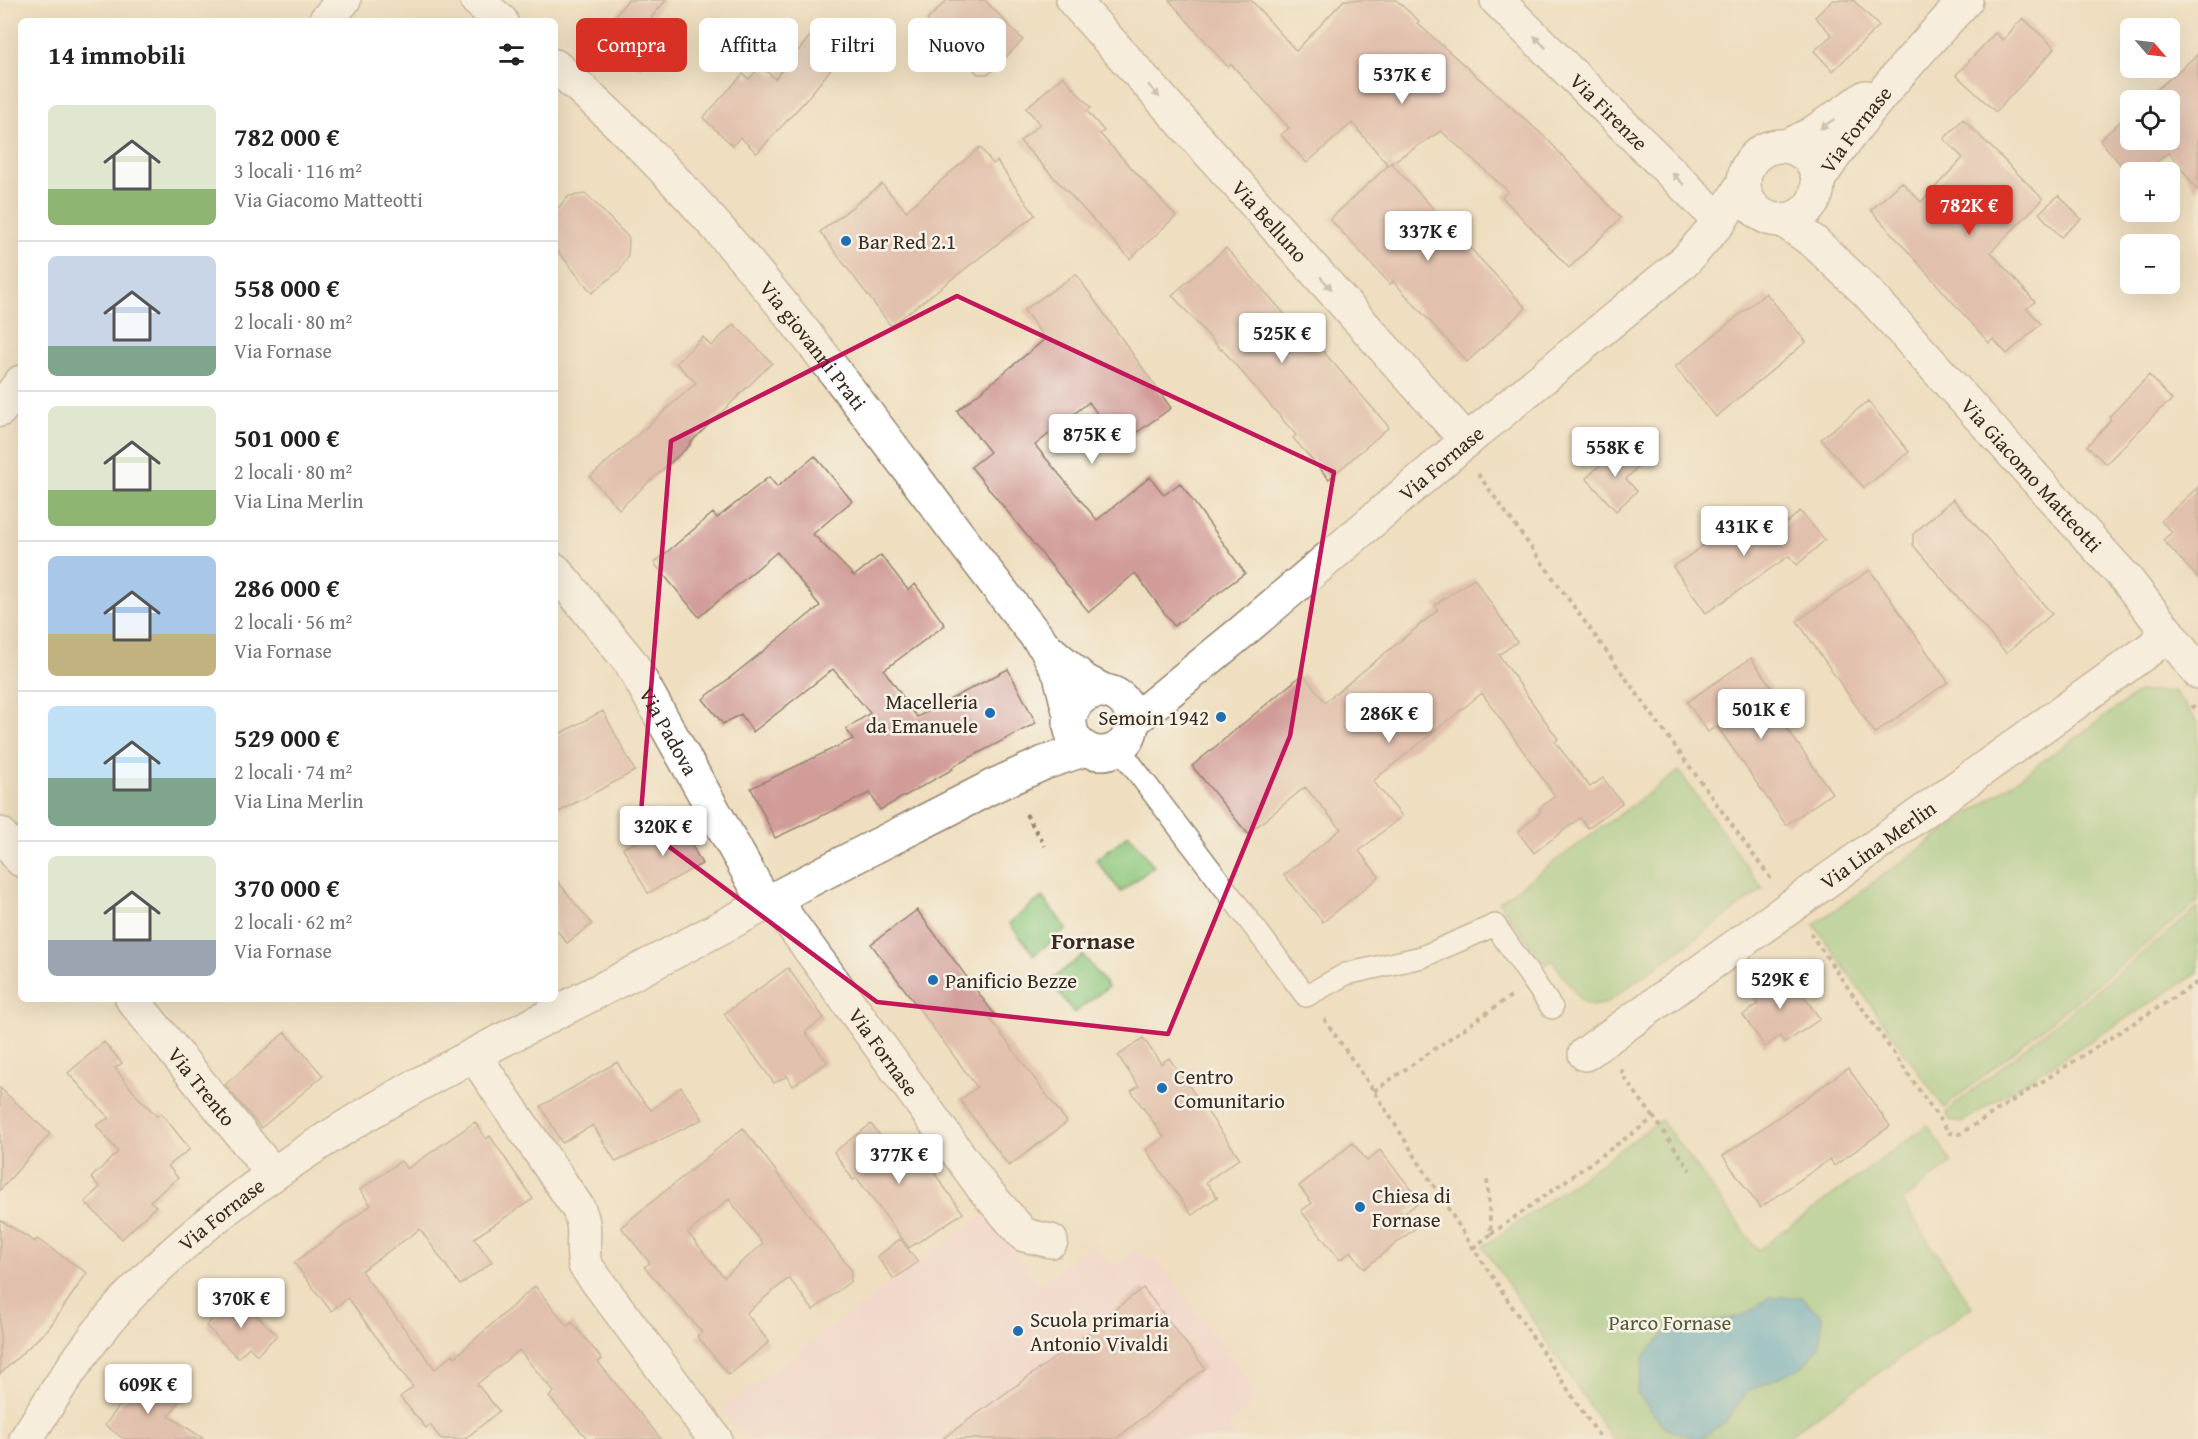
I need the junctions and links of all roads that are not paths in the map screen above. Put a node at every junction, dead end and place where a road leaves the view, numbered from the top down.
1 (344, 0) edge
2 (477, 0) edge
3 (1073, 0) edge
4 (1497, 0) edge
5 (1966, 0) edge
6 (328, 18) edge
7 (498, 18) edge
8 (558, 69) edge
9 (1893, 79) junction
10 (1787, 146) junction
11 (1744, 182) junction
12 (1818, 185) junction
13 (1777, 220) junction
14 (1720, 221) junction
15 (1686, 260) junction
16 (1858, 282) junction
17 (18, 386) edge
18 (0, 410) edge
19 (1463, 444) junction
20 (558, 574) edge
21 (2168, 633) junction
22 (1045, 647) junction
23 (2198, 672) edge
24 (1118, 714) junction
25 (1075, 730) junction
26 (0, 834) edge
27 (18, 856) edge
28 (772, 900) junction
29 (134, 1002) edge
30 (1552, 1008) dead end
31 (476, 1054) junction
32 (1585, 1054) dead end
33 (273, 1174) junction
34 (1050, 1241) dead end
35 (26, 1439) edge
36 (715, 1439) edge

1 - 6 street
2 - 7 street
3 -> 19 street, Via Belluno
14 -> 4 street, Via Firenze
5 - 9 street, Via Fornase
8 - 22 street, Via giovanni Prati
9 -> 10 street, Via Fornase
9 - 12 street, Via Fornase
10 - 11 street, Via Fornase
10 - 12 street, Via Fornase
11 - 13 street
11 - 14 street, Via Fornase
12 - 13 street, Via Fornase
12 - 16 street, Via Giacomo Matteotti
13 - 15 street, Via Fornase
13 - 16 street, Via Giacomo Matteotti
14 - 15 street, Via Fornase
15 - 19 street, Via Fornase
16 - 21 street, Via Giacomo Matteotti
17 - 18 street
19 - 24 street, Via Fornase
20 - 28 street, Via Padova
21 - 23 street, Via Giacomo Matteotti
21 - 32 street, Via Lina Merlin
22 - 24 street
22 - 25 street
24 - 25 street
24 - 25 street, Via Fornase
24 - 30 lane
25 - 28 street, Via Fornase
26 - 27 street
28 - 31 street, Via Fornase
28 - 34 street, Via Fornase
29 - 33 street, Via Trento
31 - 33 street, Via Fornase
31 - 36 street
33 - 35 street, Via Fornase

